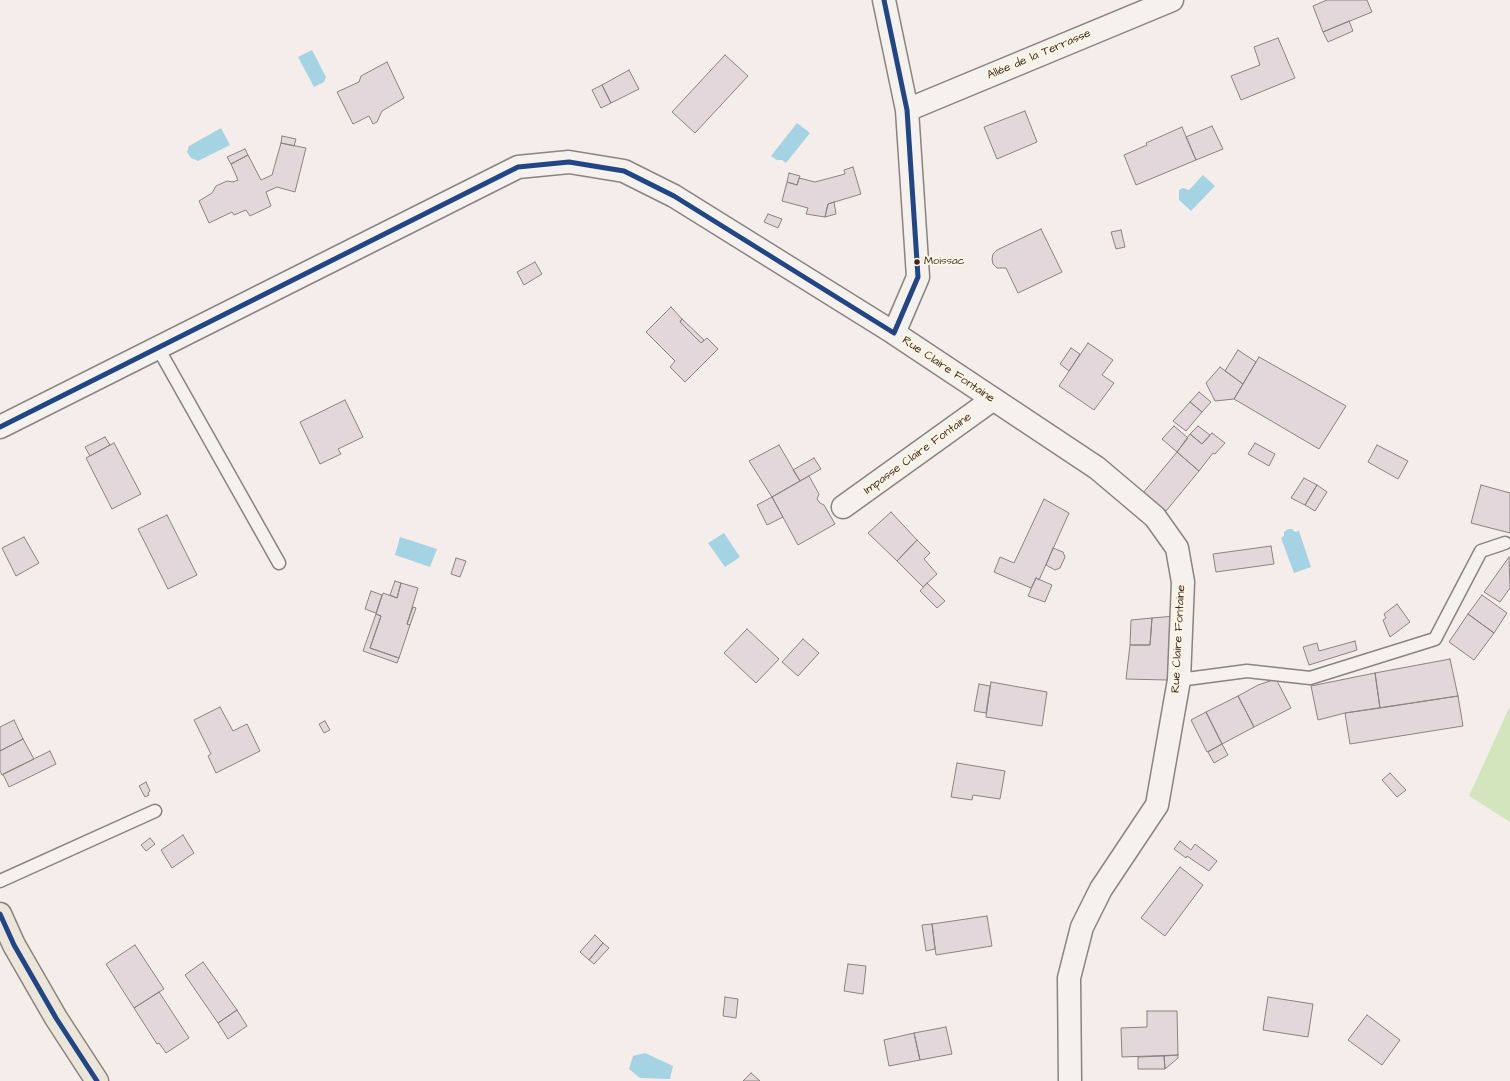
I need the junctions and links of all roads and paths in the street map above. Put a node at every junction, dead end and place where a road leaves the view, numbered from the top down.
1 (884, 0) edge
2 (1172, 0) edge
3 (907, 110) junction
4 (894, 333) junction
5 (158, 348) junction
6 (992, 400) junction
7 (0, 427) edge
8 (843, 507) dead end
9 (1505, 543) dead end
10 (278, 563) dead end
11 (1179, 680) junction
12 (155, 811) dead end
13 (0, 881) edge
14 (0, 914) edge
15 (97, 1081) edge
16 (1070, 1081) edge

1 - 3 street
2 - 3 street, Allée de la Terrasse
3 - 4 street
4 - 5 street, Rue Claire Fontaine
4 - 6 street, Rue Claire Fontaine
5 - 7 street, Rue Claire Fontaine
5 - 10 lane
6 - 8 street, Impasse Claire Fontaine
6 - 11 street, Rue Claire Fontaine
9 - 11 lane
11 - 16 street, Rue Claire Fontaine
12 - 13 lane
14 - 15 main road

